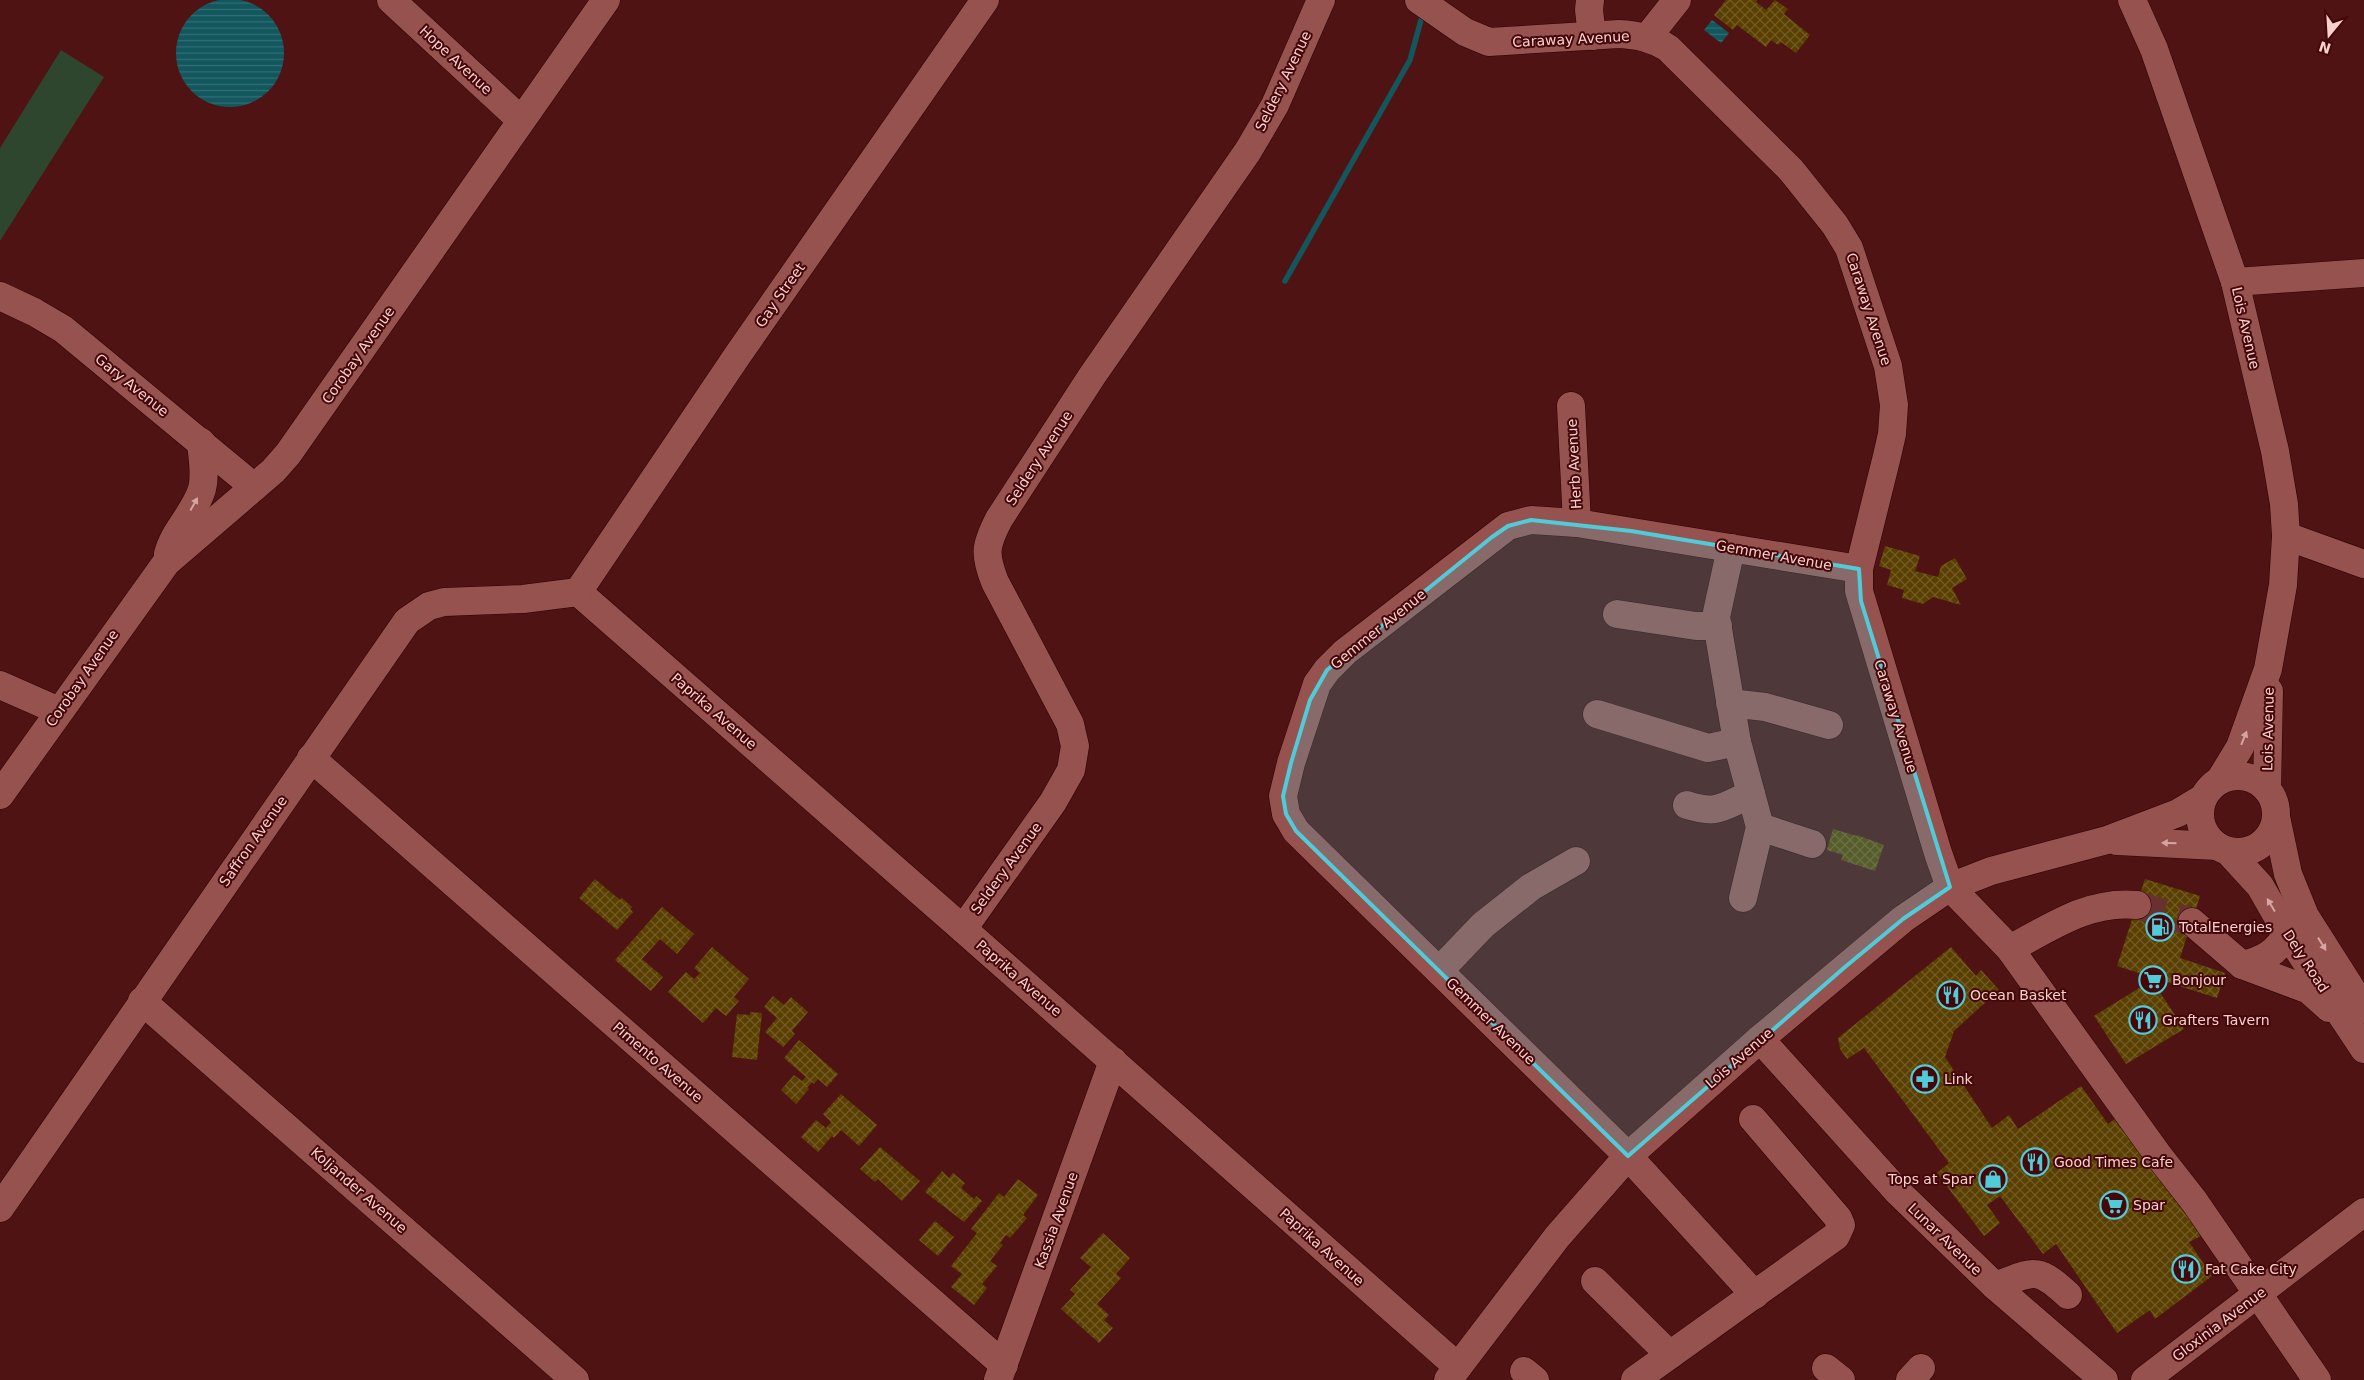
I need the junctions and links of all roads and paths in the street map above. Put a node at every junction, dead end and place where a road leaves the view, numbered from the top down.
1 (391, 0) edge
2 (606, 0) edge
3 (985, 0) edge
4 (1321, 0) edge
5 (1419, 0) edge
6 (1590, 0) edge
7 (1677, 0) edge
8 (2132, 0) edge
9 (1592, 36) junction
10 (1647, 38) junction
11 (520, 120) junction
12 (2364, 272) edge
13 (2235, 282) junction
14 (0, 296) edge
15 (1571, 406) dead end
16 (201, 442) junction
17 (254, 487) junction
18 (1577, 523) junction
19 (2286, 536) junction
20 (1731, 548) junction
21 (166, 563) junction
22 (2364, 564) edge
23 (1859, 569) junction
24 (578, 592) junction
25 (1617, 614) dead end
26 (1718, 626) junction
27 (2268, 669) junction
28 (0, 685) edge
29 (1730, 703) junction
30 (59, 712) junction
31 (1597, 714) dead end
32 (1829, 725) dead end
33 (1736, 742) junction
34 (311, 758) junction
35 (2211, 789) junction
36 (2267, 789) junction
37 (1751, 794) junction
38 (0, 795) edge
39 (1687, 805) dead end
40 (2276, 817) junction
41 (1760, 827) junction
42 (2107, 840) junction
43 (1812, 844) dead end
44 (2223, 848) junction
45 (1576, 861) dead end
46 (1950, 887) junction
47 (1742, 898) dead end
48 (2137, 905) tunnel mouth
49 (2192, 922) tunnel mouth
50 (963, 928) junction
51 (2287, 933) junction
52 (2010, 949) junction
53 (2242, 965) junction
54 (1439, 971) junction
55 (142, 1001) junction
56 (2364, 1009) edge
57 (1760, 1038) junction
58 (2361, 1044) edge
59 (1113, 1061) junction
60 (1753, 1119) dead end
61 (1628, 1156) junction
62 (0, 1208) edge
63 (2364, 1212) edge
64 (1595, 1282) dead end
65 (1995, 1286) junction
66 (2259, 1294) junction
67 (1755, 1295) junction
68 (2068, 1295) dead end
69 (1670, 1356) junction
70 (1001, 1373) edge
71 (1453, 1374) edge
72 (575, 1380) edge
73 (1635, 1380) edge
74 (2104, 1380) edge
75 (2145, 1380) edge
76 (2317, 1380) edge

1 - 11 street, Hope Avenue
2 - 11 street, Corobay Avenue
3 - 24 street, Gay Street
4 - 50 street, Seldery Avenue
5 - 9 street, Caraway Avenue
6 - 9 street
7 - 10 street
8 - 13 street, Lois Avenue
9 - 10 street, Caraway Avenue
10 - 23 street, Caraway Avenue
11 - 17 street, Corobay Avenue
12 - 13 street
13 - 19 street, Lois Avenue
14 - 16 street, Gary Avenue
15 - 18 street, Herb Avenue
16 - 17 street, Gary Avenue
21 -> 16 street, Corobay Avenue
17 - 21 street, Corobay Avenue
18 - 20 street, Gemmer Avenue
18 - 54 street, Gemmer Avenue
19 - 22 street
19 - 27 street, Lois Avenue
20 - 23 street, Gemmer Avenue
20 - 26 street
21 - 30 street, Corobay Avenue
23 - 46 street, Caraway Avenue
24 - 34 street, Saffron Avenue
24 - 50 street, Paprika Avenue
25 - 26 street
26 - 29 street
35 -> 27 street, Lois Avenue
27 - 36 street, Lois Avenue
28 - 30 street
29 - 32 street
29 - 33 street
30 - 38 street, Corobay Avenue
31 - 33 street
33 - 37 street
34 - 55 street, Saffron Avenue
34 - 70 street, Pimento Avenue
35 - 36 street
35 - 42 street, Lois Avenue
35 - 44 street
36 - 40 street
37 - 39 street
37 - 41 street
40 - 44 street
40 -> 56 street, Dely Road
41 - 43 street
41 - 47 street
44 -> 42 street, Lois Avenue
42 - 46 street, Lois Avenue
51 -> 44 street, Dely Road
45 - 54 street
46 - 52 street
46 - 57 street, Lois Avenue
48 - 52 street
49 - 53 street
50 - 59 street, Paprika Avenue
51 - 53 street
51 - 58 street, Dely Road
52 - 66 street
53 - 58 street
54 - 61 street, Gemmer Avenue
55 - 62 street, Saffron Avenue
55 - 72 street, Koljander Avenue
57 - 61 street, Lois Avenue
57 - 65 street, Lunar Avenue
59 - 70 street, Kassia Avenue
59 - 71 street, Paprika Avenue
60 - 67 street
61 - 67 street, Gemmer Avenue
61 - 71 street, Lois Avenue
63 - 66 street, Gloxinia Avenue
64 - 69 street
65 - 68 street
65 - 74 street, Lunar Avenue
66 - 75 street, Gloxinia Avenue
66 - 76 street
67 - 69 street
69 - 73 street

